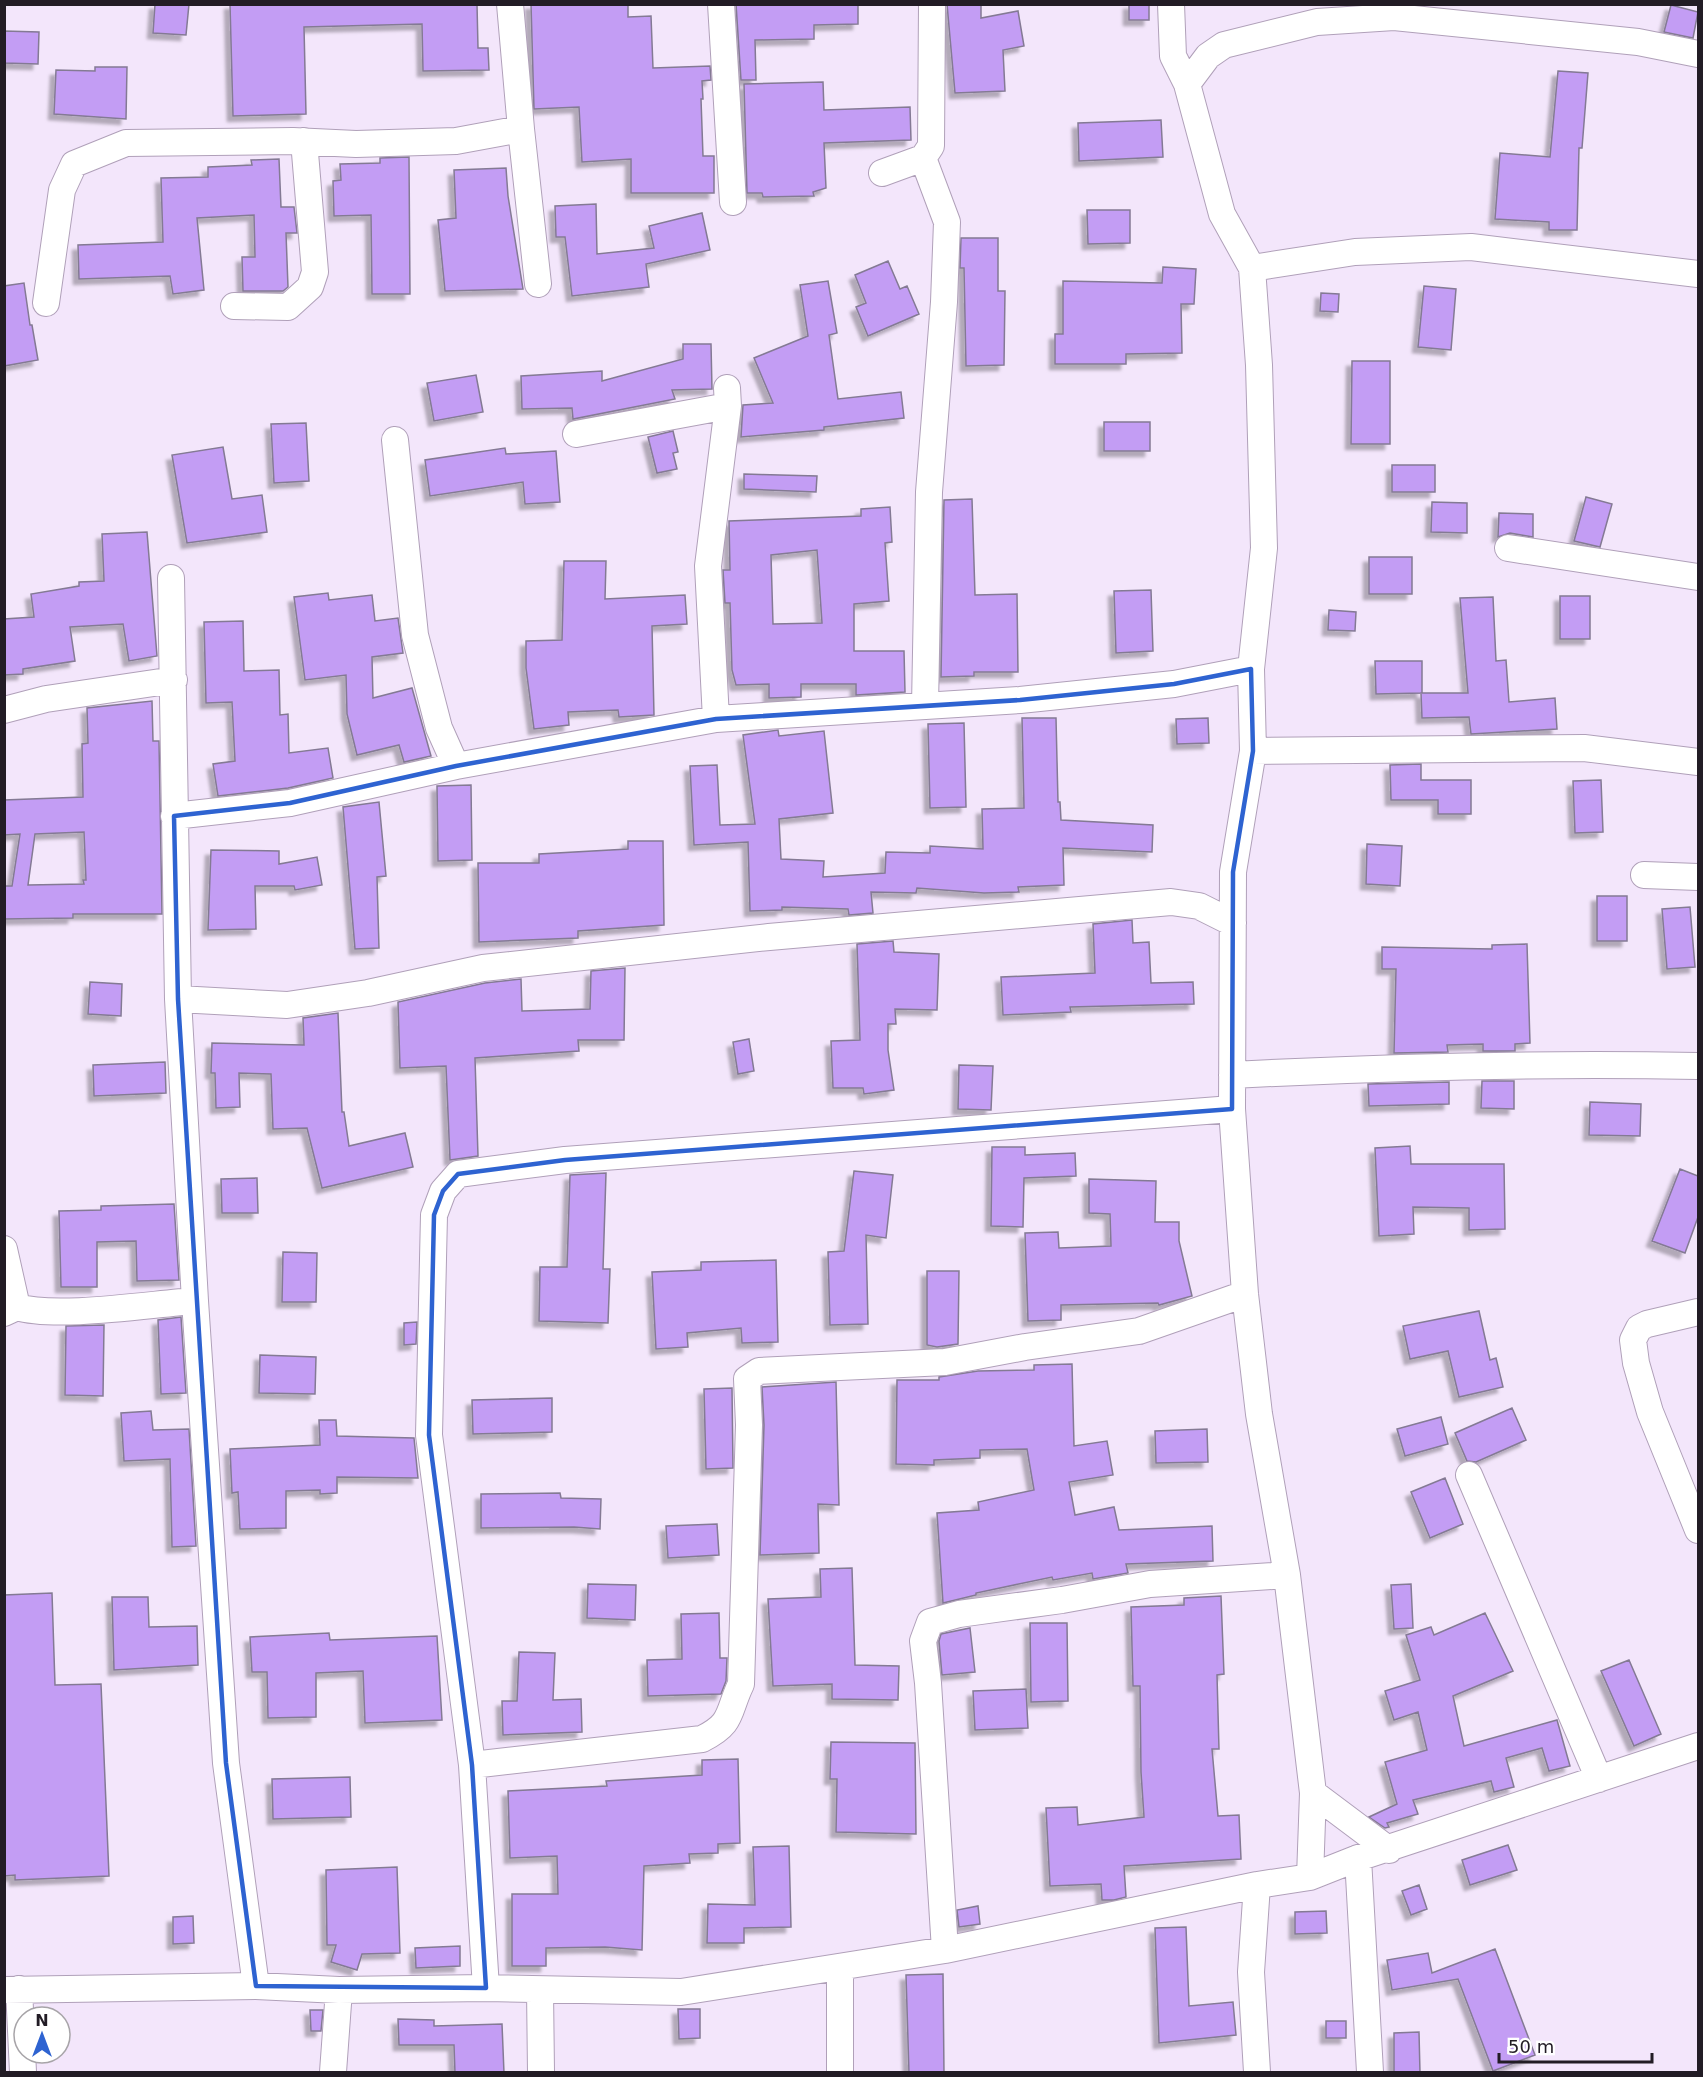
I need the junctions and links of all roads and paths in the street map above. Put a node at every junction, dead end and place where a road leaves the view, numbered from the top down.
1 (510, 4) edge
2 (721, 4) edge
3 (932, 4) edge
4 (1170, 4) edge
5 (1698, 54) edge
6 (1187, 84) junction
7 (521, 129) junction
8 (304, 141) junction
9 (923, 158) junction
10 (882, 173) dead end
11 (733, 202) dead end
12 (1252, 268) junction
13 (1698, 274) edge
14 (538, 284) dead end
15 (46, 303) dead end
16 (234, 306) dead end
17 (576, 434) dead end
18 (395, 441) dead end
19 (1508, 548) dead end
20 (1698, 576) edge
21 (171, 578) dead end
22 (1251, 669) junction
23 (174, 680) junction
24 (925, 706) junction
25 (4, 710) edge
26 (716, 719) junction
27 (1253, 752) junction
28 (1698, 762) edge
29 (456, 766) junction
30 (174, 816) junction
31 (1644, 875) dead end
32 (1698, 877) edge
33 (1233, 923) junction
34 (178, 999) junction
35 (1698, 1066) edge
36 (1232, 1075) junction
37 (1232, 1109) junction
38 (4, 1249) edge
39 (1245, 1294) junction
40 (195, 1301) junction
41 (11, 1310) edge
42 (1698, 1312) edge
43 (1469, 1475) dead end
44 (1698, 1530) edge
45 (1287, 1575) junction
46 (1698, 1746) edge
47 (472, 1765) junction
48 (1599, 1779) junction
49 (1313, 1793) junction
50 (1389, 1850) junction
51 (1358, 1858) junction
52 (1310, 1877) junction
53 (1257, 1885) junction
54 (945, 1950) junction
55 (840, 1968) junction
56 (256, 1986) junction
57 (486, 1988) junction
58 (12, 1990) edge
59 (339, 1990) junction
60 (540, 1990) junction
61 (23, 2073) edge
62 (333, 2073) edge
63 (541, 2073) edge
64 (840, 2073) edge
65 (1257, 2073) edge
66 (1370, 2073) edge

1 - 7 street
2 - 11 street
3 - 9 street
4 - 6 street
5 - 6 street
6 - 12 street
7 - 8 street
7 - 14 street
8 - 15 street
8 - 16 street
9 - 10 street
9 - 24 street
12 - 13 street
12 - 22 street
17 - 26 street
18 - 29 street
19 - 20 street
21 - 23 street
22 - 24 street
22 - 27 street
23 - 25 street
23 - 30 street
24 - 26 street
26 - 29 street
27 - 28 street
27 - 33 street
29 - 30 street
30 - 34 street
31 - 32 street
33 - 34 street
33 - 36 street
34 - 40 street
35 - 36 street
36 - 37 street
37 - 39 street
37 - 47 street
38 - 41 street
39 - 45 street
39 - 47 street
40 - 41 street
40 - 56 street
42 - 44 street
43 - 48 street
45 - 49 street
45 - 54 street
46 - 48 street
47 - 57 street
48 - 50 street
49 - 50 street
49 - 52 street
50 - 51 street
51 - 52 street
51 - 66 street
52 - 53 street
53 - 54 street
53 - 65 street
54 - 55 street
55 - 60 street
55 - 64 street
56 - 58 street
56 - 59 street
57 - 59 street
57 - 60 street
58 - 61 street
59 - 62 street
60 - 63 street

